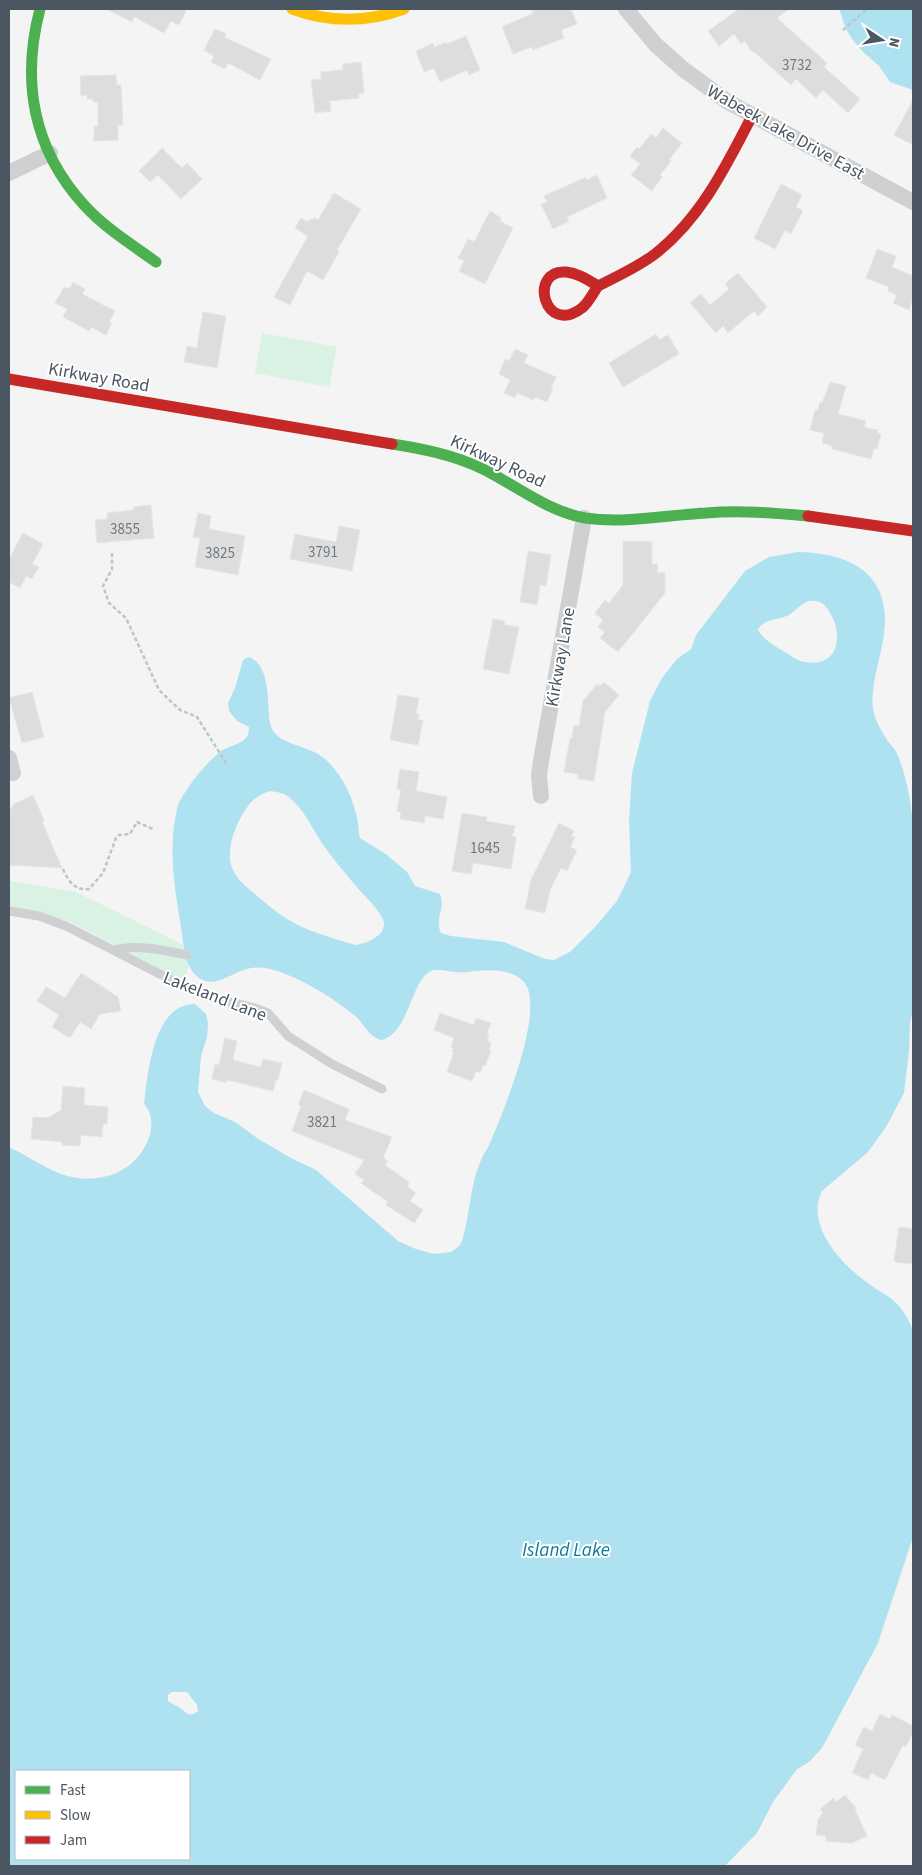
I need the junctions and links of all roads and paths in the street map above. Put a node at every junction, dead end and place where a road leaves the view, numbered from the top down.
1 (40, 9) edge
2 (292, 9) edge
3 (404, 9) edge
4 (626, 9) edge
5 (867, 9) edge
6 (843, 30) dead end
7 (752, 116) junction
8 (50, 153) junction
9 (9, 173) edge
10 (913, 202) edge
11 (156, 262) dead end
12 (598, 286) junction
13 (9, 379) edge
14 (584, 518) junction
15 (913, 531) edge
16 (112, 553) dead end
17 (228, 766) dead end
18 (541, 796) dead end
19 (152, 829) dead end
20 (64, 869) dead end
21 (9, 911) edge
22 (114, 950) junction
23 (187, 955) dead end
24 (382, 1089) dead end

1 - 8 street
2 - 3 street
4 - 7 street, Wabeek Lake Drive East
5 - 6 path
7 - 10 street, Wabeek Lake Drive East
7 - 12 street
8 - 9 street
8 - 11 street
12 - 12 street
13 - 14 street, Kirkway Road
14 - 15 street, Kirkway Road
14 - 18 street, Kirkway Lane
16 - 17 path
19 - 20 path
21 - 22 lane, Lakeland Lane
22 - 23 lane
22 - 24 lane, Lakeland Lane

